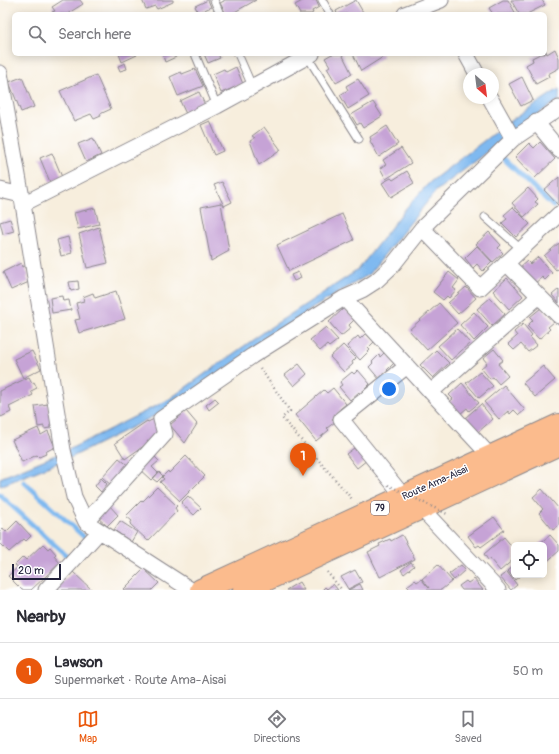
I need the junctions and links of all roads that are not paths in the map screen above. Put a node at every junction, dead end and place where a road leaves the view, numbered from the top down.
1 (214, 0) edge
2 (322, 0) edge
3 (441, 5) edge
4 (219, 12) edge
5 (329, 12) edge
6 (413, 12) edge
7 (196, 56) edge
8 (239, 56) edge
9 (308, 56) edge
10 (311, 56) edge
11 (467, 56) edge
12 (474, 68) edge
13 (0, 73) edge
14 (252, 86) junction
15 (493, 104) edge
16 (217, 106) junction
17 (559, 108) edge
18 (536, 122) junction
19 (510, 133) junction
20 (359, 139) dead end
21 (559, 150) edge
22 (0, 190) edge
23 (22, 199) junction
24 (559, 214) edge
25 (485, 217) dead end
26 (422, 228) junction
27 (521, 249) junction
28 (506, 263) junction
29 (539, 296) junction
30 (344, 298) junction
31 (559, 316) edge
32 (407, 366) junction
33 (431, 392) junction
34 (559, 425) edge
35 (559, 444) edge
36 (491, 457) junction
37 (404, 497) junction
38 (86, 522) junction
39 (99, 532) junction
40 (46, 590) edge
41 (191, 590) edge
42 (201, 590) edge
43 (244, 590) edge
44 (498, 590) edge

1 - 4 lane
2 - 5 lane
3 - 6 street
7 - 16 lane
8 - 14 lane
9 - 14 street
10 - 20 lane
11 - 12 street
13 - 23 street
14 - 16 street
15 - 19 street
16 - 23 street
17 - 18 street
18 - 19 street
18 - 21 street
19 - 26 street
22 - 23 street
23 - 38 street
24 - 27 street
25 - 27 lane
26 - 28 street
26 - 30 street
27 - 28 street
28 - 29 street
29 - 31 street
29 - 33 street
30 - 32 street
30 - 38 street
32 - 33 street
32 - 37 street
33 - 36 street
34 - 36 main road, Route Ama-Aisai / 79
35 - 37 main road, Route Ama-Aisai / 79
36 - 37 main road, Route Ama-Aisai / 79
37 - 42 main road, Route Ama-Aisai / 79
37 - 43 main road, Route Ama-Aisai / 79
37 - 44 street
38 - 39 street
39 - 40 street
39 - 41 street

